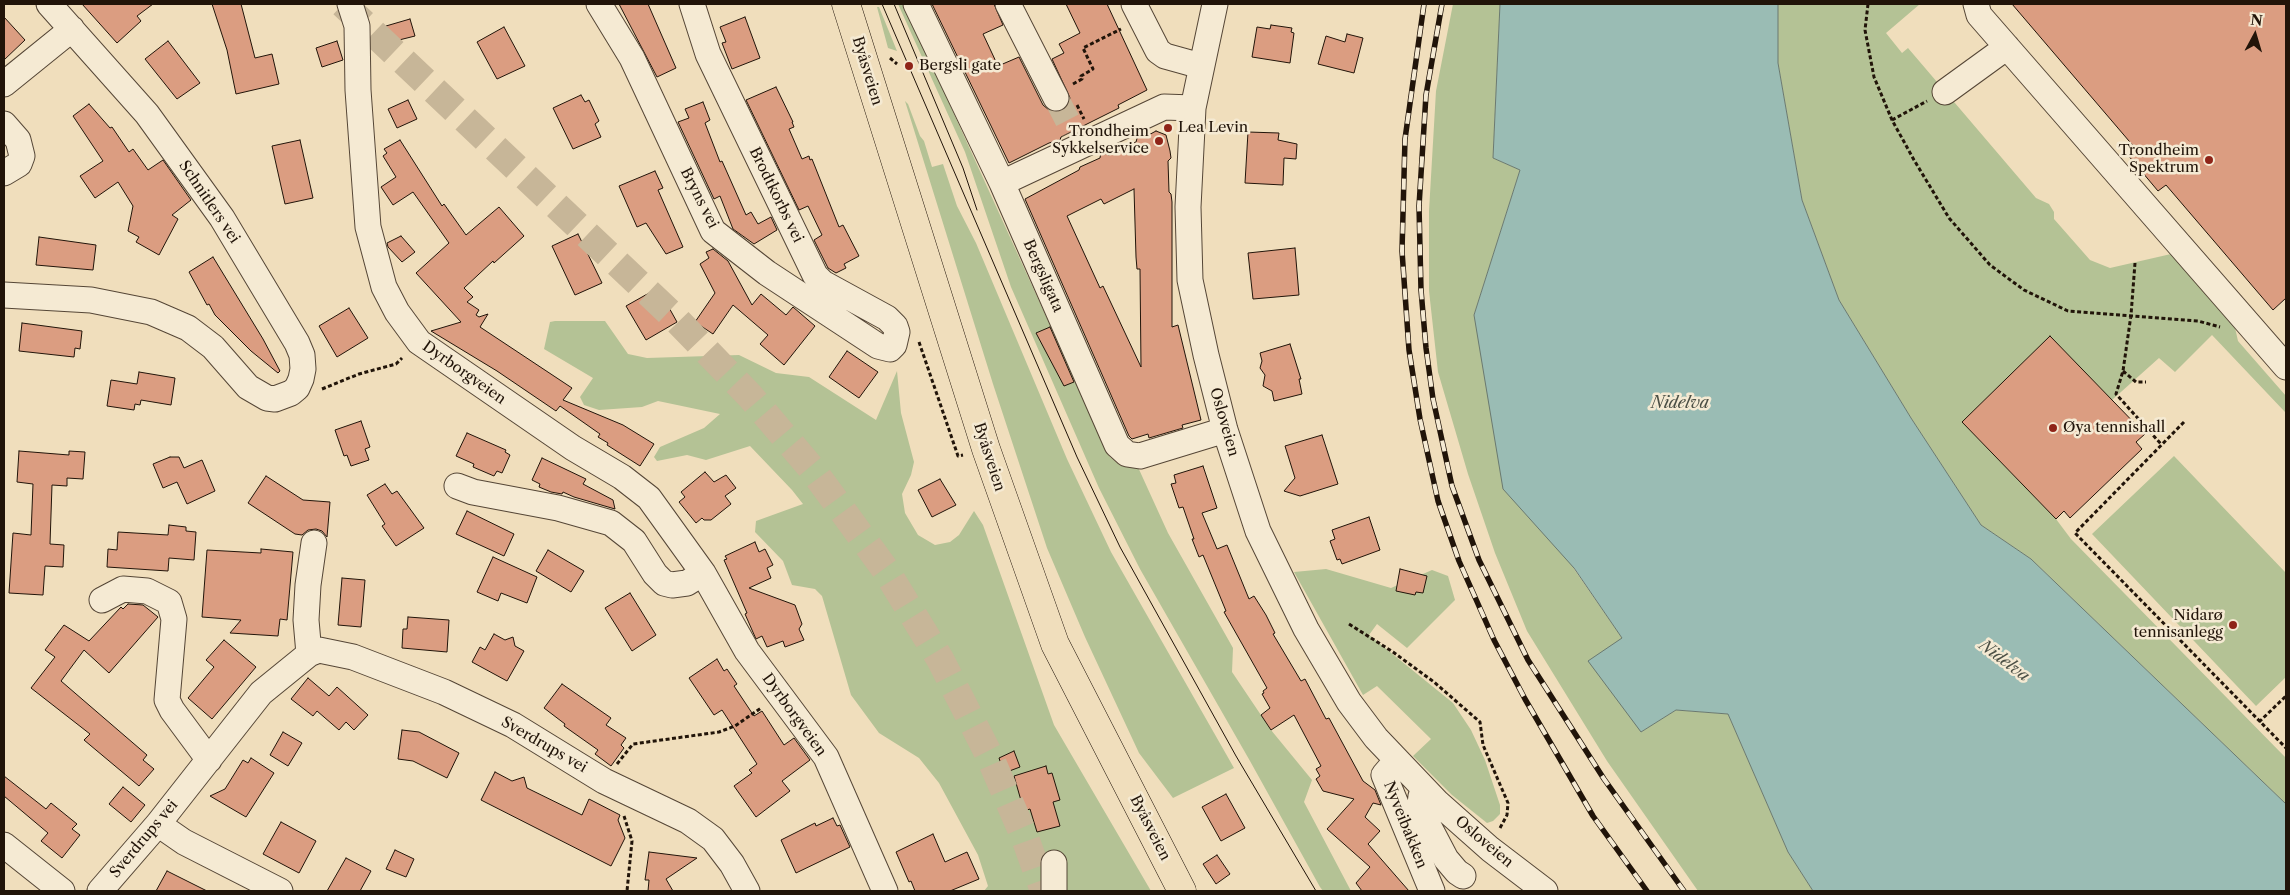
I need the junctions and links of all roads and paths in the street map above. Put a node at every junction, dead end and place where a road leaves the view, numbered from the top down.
1 (49, 4) edge
2 (350, 4) edge
3 (599, 4) edge
4 (692, 4) edge
5 (846, 4) edge
6 (916, 4) edge
7 (1008, 4) edge
8 (1215, 4) edge
9 (1868, 4) edge
10 (1976, 4) edge
11 (1138, 11) edge
12 (72, 29) junction
13 (2007, 47) junction
14 (887, 56) dead end
15 (897, 64) dead end
16 (1201, 66) junction
17 (4, 84) edge
18 (1945, 92) joint
19 (1067, 96) junction
20 (1193, 108) junction
21 (1892, 120) junction
22 (4, 124) edge
23 (1082, 139) junction
24 (4, 173) edge
25 (1002, 184) junction
26 (2135, 263) dead end
27 (4, 295) edge
28 (2131, 315) junction
29 (2259, 337) junction
30 (894, 340) junction
31 (419, 342) junction
32 (2286, 367) edge
33 (2122, 371) junction
34 (2146, 382) dead end
35 (294, 390) junction
36 (2184, 422) dead end
37 (1225, 430) junction
38 (2161, 444) junction
39 (965, 455) dead end
40 (457, 486) dead end
41 (314, 542) dead end
42 (703, 573) junction
43 (102, 600) dead end
44 (1349, 624) dead end
45 (309, 654) junction
46 (779, 694) junction
47 (2286, 696) edge
48 (2259, 722) junction
49 (2286, 748) edge
50 (209, 760) junction
51 (1396, 761) junction
52 (604, 781) junction
53 (1425, 791) junction
54 (158, 824) junction
55 (4, 845) edge
56 (1490, 849) junction
57 (1054, 863) dead end
58 (1463, 876) dead end
59 (62, 891) edge
60 (100, 891) edge
61 (280, 891) edge
62 (627, 891) edge
63 (747, 891) edge
64 (885, 891) edge
65 (1054, 891) edge
66 (1182, 891) edge
67 (1432, 891) edge
68 (1545, 891) edge

1 - 12 street, Schnitlers vei
2 - 31 street, Dyrborgveien
3 - 30 street, Bryns vei
4 - 30 street, Brodtkorbs vei
5 - 66 main road, Byåsveien
6 - 25 street, Bergsligata
7 - 19 street
8 - 16 street, Osloveien
9 - 21 path
10 - 13 street
11 - 16 street
11 - 19 path
12 - 17 street
12 - 35 street, Schnitlers vei
13 - 18 street
13 - 29 street
14 - 15 path
16 - 20 street, Osloveien
18 - 21 path
19 - 23 path
20 - 23 street
20 - 37 street, Osloveien
21 - 28 path
22 - 24 street
23 - 25 street
25 - 37 street, Bergsligata
26 - 28 path
27 - 35 street
28 - 29 path
28 - 33 path
29 - 32 street
30 - 39 path
31 - 35 path
31 - 42 street, Dyrborgveien
33 - 34 path
33 - 38 path
36 - 38 path
37 - 51 street, Osloveien
38 - 48 path
40 - 42 street
41 - 45 street
42 - 46 street, Dyrborgveien
43 - 50 street
44 - 56 path
45 - 50 street, Sverdrups vei
45 - 52 street, Sverdrups vei
46 - 52 path
46 - 64 street, Dyrborgveien
47 - 48 path
48 - 49 path
50 - 54 street, Sverdrups vei
51 - 53 street, Osloveien
51 - 67 street, Nyveibakken
52 - 62 path
52 - 63 street, Sverdrups vei
53 - 56 street, Osloveien
53 - 58 street, Osloveien
54 - 60 street, Sverdrups vei
54 - 61 street
55 - 59 street
56 - 68 street, Osloveien
57 - 65 street

